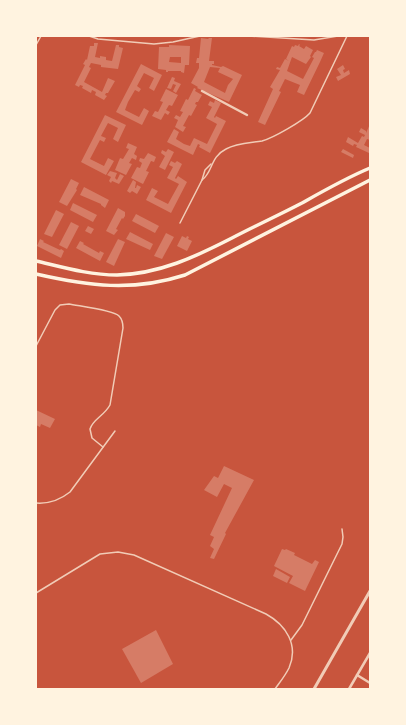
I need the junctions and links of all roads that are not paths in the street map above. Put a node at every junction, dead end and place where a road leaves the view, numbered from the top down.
1 (41, 36) edge
2 (89, 36) edge
3 (200, 36) edge
4 (248, 36) edge
5 (338, 36) edge
6 (347, 36) edge
7 (36, 45) edge
8 (202, 91) dead end
9 (247, 115) dead end
10 (370, 168) edge
11 (370, 180) edge
12 (180, 223) dead end
13 (36, 261) edge
14 (36, 274) edge
15 (36, 346) edge
16 (115, 431) dead end
17 (103, 447) junction
18 (36, 503) edge
19 (342, 529) dead end
20 (370, 591) edge
21 (36, 594) edge
22 (291, 640) junction
23 (370, 653) edge
24 (357, 675) junction
25 (370, 683) edge
26 (275, 689) edge
27 (314, 689) edge
28 (350, 689) edge

1 - 7 lane
2 - 3 lane
4 - 5 lane
6 - 12 lane
8 - 9 street
10 - 13 main road
11 - 14 main road
15 - 17 lane
16 - 17 lane
17 - 18 lane
19 - 22 lane
20 - 27 street
21 - 22 lane
22 - 26 lane
23 - 24 street
24 - 25 street
24 - 28 street

